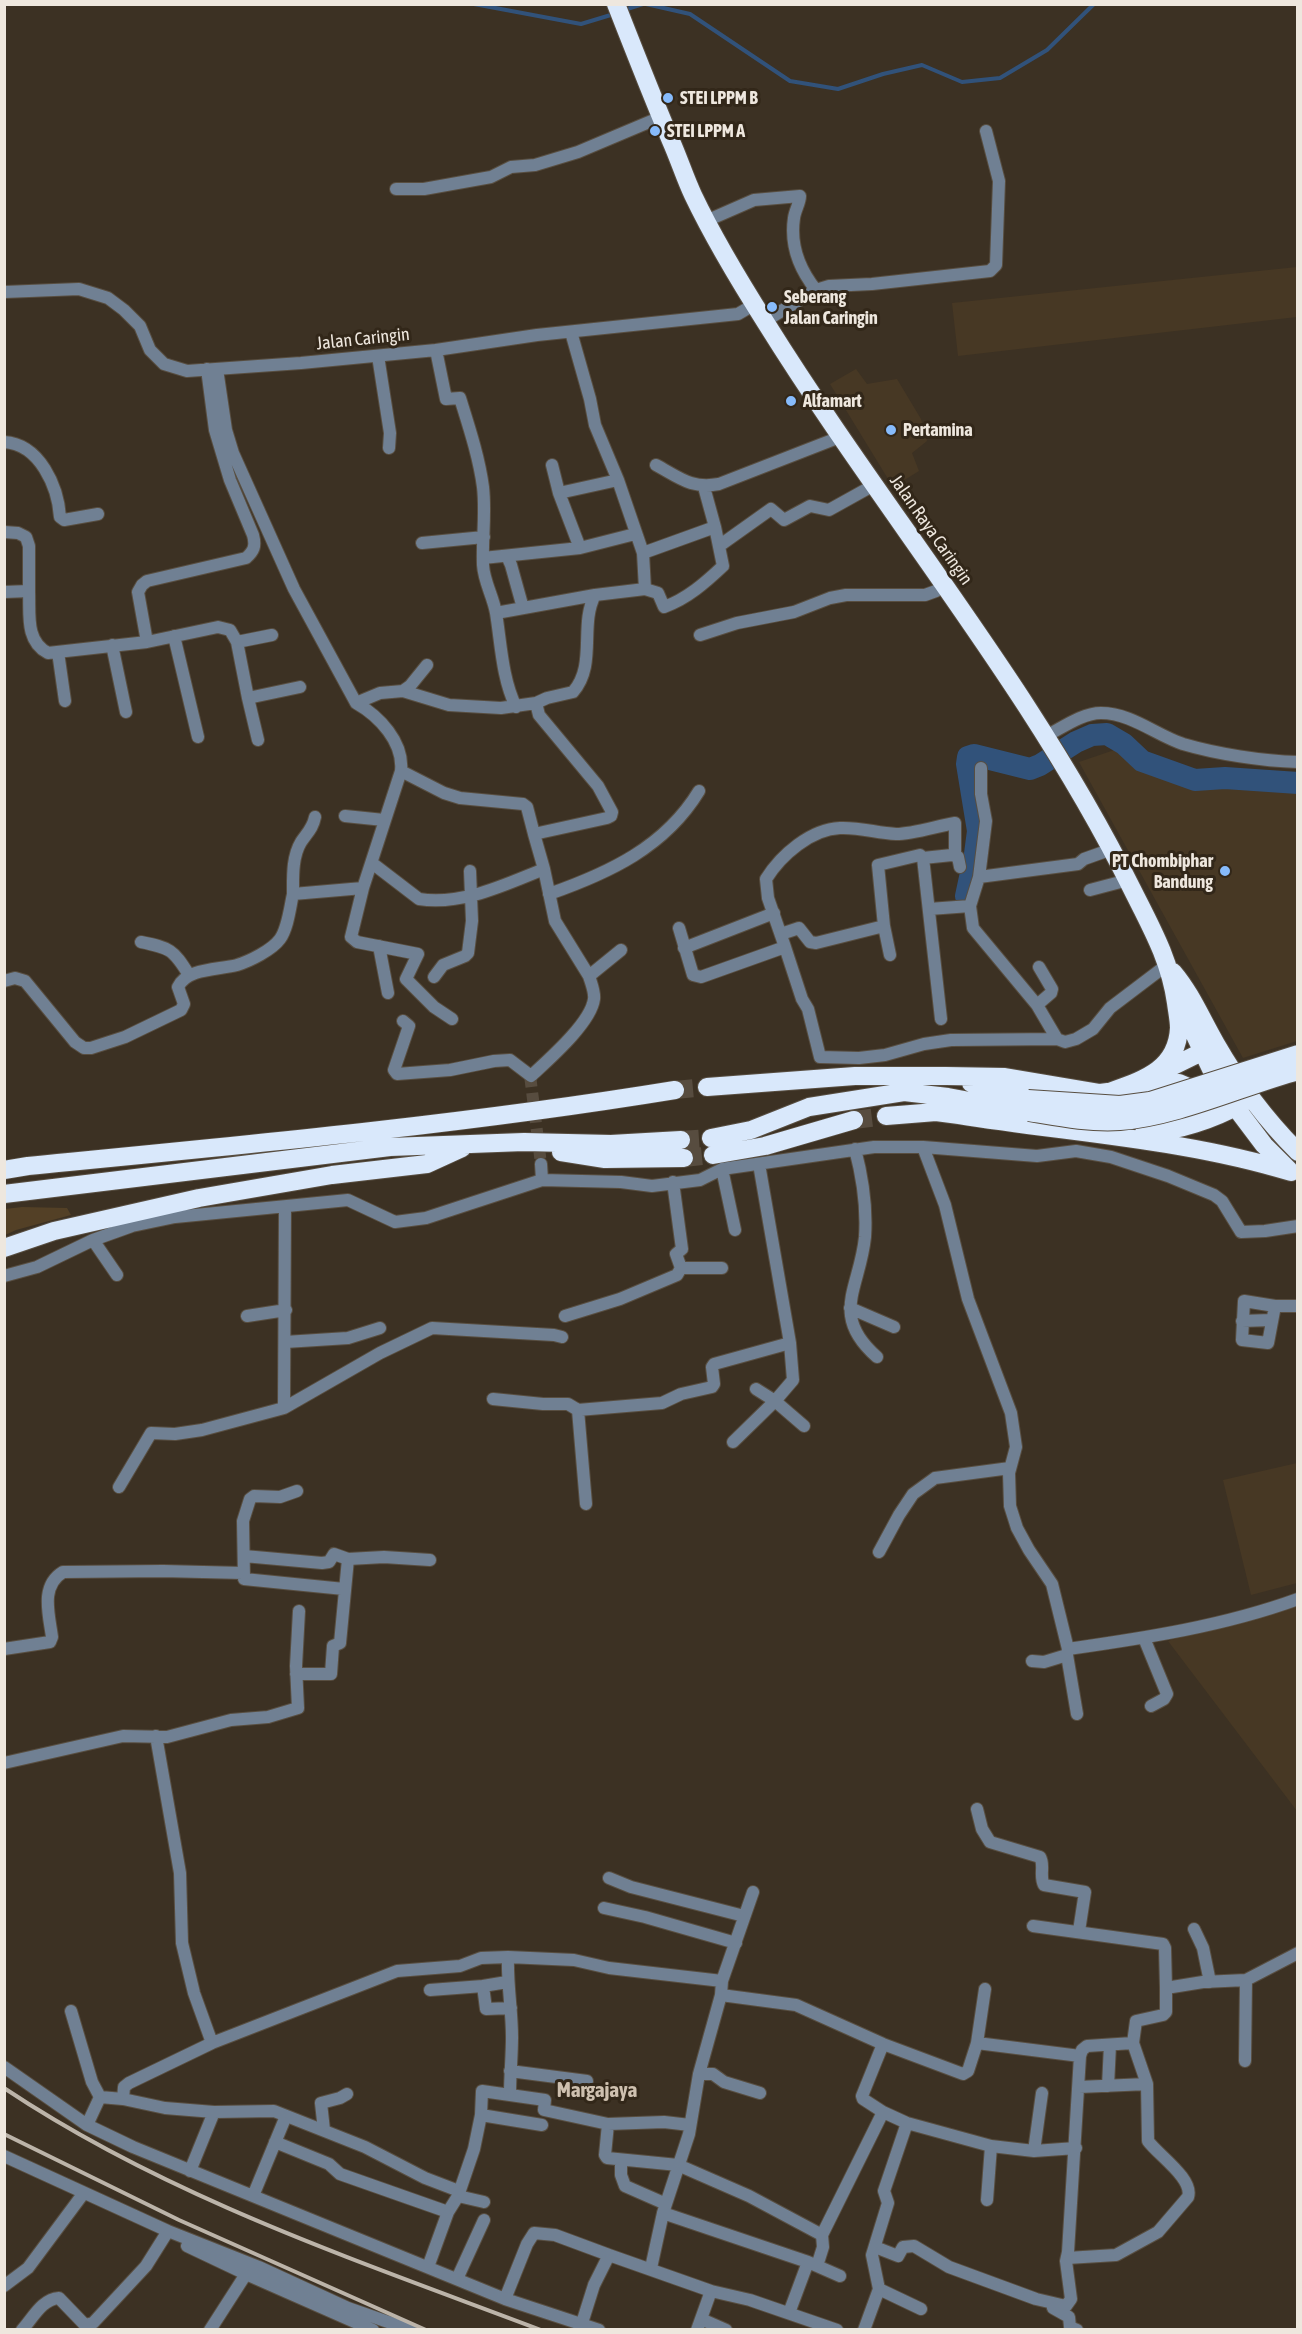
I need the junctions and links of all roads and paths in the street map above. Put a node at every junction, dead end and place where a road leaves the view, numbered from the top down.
1 (616, 4) edge
2 (661, 117) junction
3 (986, 131) dead end
4 (396, 189) dead end
5 (706, 221) junction
6 (816, 290) junction
7 (4, 292) edge
8 (755, 304) junction
9 (765, 321) junction
10 (571, 332) junction
11 (436, 350) junction
12 (378, 356) junction
13 (212, 369) junction
14 (840, 437) junction
15 (4, 442) edge
16 (389, 448) dead end
17 (552, 465) dead end
18 (656, 465) dead end
19 (618, 480) junction
20 (874, 485) junction
21 (704, 487) junction
22 (559, 493) junction
23 (98, 514) dead end
24 (716, 527) junction
25 (267, 530) junction
26 (4, 532) edge
27 (635, 534) junction
28 (254, 535) junction
29 (484, 537) junction
30 (422, 543) dead end
31 (719, 546) junction
32 (580, 548) junction
33 (643, 554) junction
34 (507, 556) junction
35 (483, 558) junction
36 (944, 584) junction
37 (645, 589) junction
38 (29, 591) junction
39 (4, 592) edge
40 (595, 595) junction
41 (524, 608) junction
42 (496, 613) junction
43 (272, 635) dead end
44 (700, 635) dead end
45 (174, 636) junction
46 (147, 642) junction
47 (237, 642) junction
48 (112, 645) junction
49 (58, 652) junction
50 (427, 665) dead end
51 (300, 687) dead end
52 (403, 691) junction
53 (248, 698) junction
54 (65, 702) dead end
55 (356, 703) junction
56 (536, 703) junction
57 (516, 707) junction
58 (126, 712) dead end
59 (198, 737) dead end
60 (258, 740) dead end
61 (1048, 740) junction
62 (1298, 762) edge
63 (981, 768) dead end
64 (401, 771) junction
65 (699, 791) dead end
66 (345, 816) dead end
67 (315, 817) dead end
68 (384, 819) junction
69 (534, 834) junction
70 (1112, 849) junction
71 (923, 858) junction
72 (372, 863) junction
73 (544, 868) junction
74 (470, 871) dead end
75 (979, 877) junction
76 (1128, 880) junction
77 (363, 888) junction
78 (1090, 890) dead end
79 (293, 894) junction
80 (549, 894) junction
81 (470, 897) junction
82 (970, 906) junction
83 (929, 909) junction
84 (774, 913) junction
85 (884, 926) junction
86 (679, 928) dead end
87 (781, 934) junction
88 (141, 942) dead end
89 (379, 946) junction
90 (784, 947) junction
91 (684, 948) junction
92 (621, 950) dead end
93 (890, 956) dead end
94 (1169, 966) junction
95 (1039, 967) dead end
96 (189, 975) junction
97 (590, 976) junction
98 (434, 977) dead end
99 (4, 981) edge
100 (1178, 987) junction
101 (388, 993) dead end
102 (1037, 1005) junction
103 (452, 1019) dead end
104 (941, 1019) dead end
105 (406, 1025) dead end
106 (1057, 1039) junction
107 (1209, 1048) junction
108 (1298, 1054) edge
109 (1298, 1071) edge
110 (946, 1076) junction
111 (1148, 1078) junction
112 (707, 1087) tunnel mouth
113 (675, 1090) tunnel mouth
114 (1109, 1092) junction
115 (1242, 1103) junction
116 (1029, 1105) junction
117 (886, 1116) tunnel mouth
118 (854, 1120) tunnel mouth
119 (1186, 1125) junction
120 (1106, 1135) junction
121 (472, 1144) junction
122 (923, 1147) junction
123 (682, 1149) tunnel mouth
124 (855, 1149) junction
125 (1298, 1152) edge
126 (716, 1154) junction
127 (4, 1163) edge
128 (540, 1164) tunnel mouth
129 (759, 1164) junction
130 (28, 1166) junction
131 (4, 1170) edge
132 (1294, 1174) edge
133 (542, 1180) junction
134 (673, 1182) junction
135 (4, 1194) edge
136 (285, 1207) junction
137 (1298, 1226) edge
138 (735, 1230) dead end
139 (93, 1240) junction
140 (4, 1248) edge
141 (681, 1268) junction
142 (722, 1268) dead end
143 (117, 1275) dead end
144 (4, 1276) edge
145 (1275, 1306) junction
146 (1298, 1306) edge
147 (850, 1308) junction
148 (286, 1310) junction
149 (247, 1316) dead end
150 (565, 1316) dead end
151 (1271, 1320) junction
152 (1242, 1321) junction
153 (894, 1327) dead end
154 (380, 1328) dead end
155 (562, 1337) dead end
156 (285, 1342) junction
157 (790, 1343) junction
158 (877, 1357) dead end
159 (756, 1389) dead end
160 (492, 1399) dead end
161 (775, 1401) junction
162 (284, 1408) junction
163 (578, 1410) junction
164 (804, 1425) dead end
165 (733, 1442) dead end
166 (1010, 1468) junction
167 (119, 1487) dead end
168 (297, 1491) dead end
169 (586, 1504) dead end
170 (879, 1552) dead end
171 (243, 1556) junction
172 (348, 1559) junction
173 (430, 1560) dead end
174 (243, 1573) junction
175 (344, 1588) junction
176 (1298, 1599) edge
177 (299, 1611) dead end
178 (1144, 1638) junction
179 (4, 1649) edge
180 (1067, 1652) junction
181 (1032, 1661) dead end
182 (296, 1674) junction
183 (1150, 1706) dead end
184 (1077, 1714) dead end
185 (156, 1736) junction
186 (4, 1763) edge
187 (977, 1809) dead end
188 (609, 1878) dead end
189 (753, 1892) dead end
190 (604, 1908) dead end
191 (744, 1916) junction
192 (1033, 1926) dead end
193 (1194, 1929) dead end
194 (1079, 1931) junction
195 (736, 1943) junction
196 (1298, 1953) edge
197 (508, 1957) junction
198 (1246, 1980) junction
199 (722, 1981) junction
200 (507, 1982) junction
201 (1204, 1982) junction
202 (483, 1986) junction
203 (1166, 1988) junction
204 (985, 1989) dead end
205 (430, 1990) dead end
206 (721, 1995) junction
207 (511, 2008) junction
208 (71, 2011) dead end
209 (212, 2043) junction
210 (977, 2043) junction
211 (1133, 2043) junction
212 (883, 2044) junction
213 (1110, 2045) junction
214 (1080, 2056) junction
215 (1245, 2061) dead end
216 (4, 2067) edge
217 (510, 2071) junction
218 (699, 2074) junction
219 (587, 2081) dead end
220 (1147, 2084) junction
221 (1108, 2086) junction
222 (1079, 2087) junction
223 (760, 2093) dead end
224 (1042, 2093) dead end
225 (347, 2094) dead end
226 (510, 2094) junction
227 (100, 2097) junction
228 (123, 2099) junction
229 (214, 2112) junction
230 (883, 2112) junction
231 (481, 2115) junction
232 (286, 2116) junction
233 (907, 2123) junction
234 (608, 2124) junction
235 (87, 2125) junction
236 (542, 2125) dead end
237 (690, 2125) junction
238 (324, 2130) junction
239 (275, 2142) junction
240 (991, 2146) junction
241 (1076, 2148) junction
242 (1034, 2151) junction
243 (4, 2156) edge
244 (621, 2160) junction
245 (678, 2165) junction
246 (190, 2171) junction
247 (83, 2194) junction
248 (459, 2194) junction
249 (253, 2196) junction
250 (987, 2200) dead end
251 (484, 2202) dead end
252 (664, 2209) junction
253 (448, 2212) junction
254 (484, 2220) dead end
255 (166, 2233) junction
256 (822, 2235) junction
257 (875, 2247) junction
258 (609, 2254) junction
259 (1067, 2258) junction
260 (812, 2264) junction
261 (428, 2267) junction
262 (651, 2268) junction
263 (246, 2274) junction
264 (840, 2276) dead end
265 (457, 2279) junction
266 (4, 2286) edge
267 (879, 2289) junction
268 (711, 2291) junction
269 (505, 2299) junction
270 (1036, 2300) junction
271 (921, 2309) dead end
272 (789, 2313) junction
273 (582, 2323) junction
274 (699, 2324) edge
275 (29, 2327) edge
276 (210, 2330) edge
277 (373, 2330) edge
278 (411, 2330) edge
279 (599, 2330) edge
280 (726, 2330) edge
281 (837, 2330) edge
282 (864, 2330) edge
283 (1077, 2330) edge

1 - 2 highway, Jalan Raya Caringin
2 - 4 street
2 - 5 highway, Jalan Raya Caringin
3 - 6 street
5 - 6 street
5 - 8 highway, Jalan Raya Caringin
6 - 9 street
7 - 13 street, Jalan Caringin
8 - 9 highway, Jalan Raya Caringin
8 - 10 street, Jalan Caringin
9 - 14 highway, Jalan Raya Caringin
10 - 11 street, Jalan Caringin
10 - 19 street
11 - 12 street, Jalan Caringin
11 - 29 street
12 - 13 street, Jalan Caringin
12 - 16 street
13 - 25 street
13 - 28 street
14 - 20 highway, Jalan Raya Caringin
14 - 21 street
15 - 23 street
17 - 22 street
18 - 21 street
19 - 22 street
19 - 27 street
20 - 31 street
20 - 36 highway, Jalan Raya Caringin
21 - 24 street
22 - 32 street
24 - 31 street
24 - 33 street
25 - 28 street
25 - 55 street
26 - 38 street
27 - 32 street
27 - 33 street
28 - 46 street
29 - 30 street
29 - 35 street
31 - 37 street
32 - 34 street
33 - 37 street
34 - 35 street
34 - 41 street
35 - 42 street
36 - 44 street
36 - 61 highway, Jalan Raya Caringin
37 - 40 street
38 - 39 street
38 - 49 street
40 - 41 street
40 - 56 street
41 - 42 street
42 - 57 street
43 - 47 street
45 - 46 street
45 - 47 street
45 - 59 street
46 - 48 street
47 - 53 street
48 - 49 street
48 - 58 street
49 - 54 street
50 - 52 street
51 - 53 street
52 - 55 street
52 - 57 street
53 - 60 street
55 - 64 street
56 - 57 street
56 - 69 street
61 - 62 street
61 - 70 highway, Jalan Raya Caringin
63 - 75 street
64 - 68 street
64 - 69 street
65 - 80 street
66 - 68 street
67 - 79 street
68 - 72 street
69 - 73 street
70 - 75 street
70 - 76 highway, Jalan Raya Caringin
71 - 83 street
71 - 84 street
71 - 85 street
72 - 77 street
72 - 81 street
73 - 80 street
73 - 81 street
74 - 81 street
75 - 82 street
76 - 78 street
76 - 94 highway, Jalan Raya Caringin
77 - 79 street
77 - 89 street
79 - 96 street
80 - 97 street
81 - 98 street
82 - 83 street
82 - 102 street
83 - 104 street
84 - 87 street
84 - 91 street
85 - 87 street
85 - 93 street
86 - 91 street
87 - 90 street
88 - 96 street
89 - 101 street
89 - 103 street
90 - 91 street
90 - 106 street
92 - 97 street
94 - 100 highway, Jalan Raya Caringin
94 - 106 street
95 - 102 street
96 - 99 street
97 - 105 street
100 - 107 highway, Jalan Raya Caringin
100 - 111 highway
102 - 106 street
107 - 111 highway
107 - 115 highway, Jalan Raya Caringin
108 - 116 highway, bridge
109 - 116 highway, bridge
110 - 112 highway
110 - 114 highway
110 - 116 highway
111 - 114 highway
113 - 130 highway
114 - 119 highway
115 - 119 highway
115 - 125 highway
115 - 132 highway
116 - 126 highway
117 - 120 highway
118 - 126 highway
119 - 120 highway
120 - 132 highway
121 - 123 highway
121 - 135 highway
121 - 140 highway
122 - 124 street
122 - 137 street
122 - 166 street
124 - 129 street
124 - 147 street
126 - 129 street
126 - 134 street
126 - 138 street
127 - 130 highway
128 - 133 street
129 - 157 street
130 - 131 highway
133 - 134 street
133 - 136 street
134 - 141 street
136 - 139 street
136 - 148 street
139 - 143 street
139 - 144 street
141 - 142 street
141 - 150 street
145 - 146 street
145 - 151 street
145 - 152 street
147 - 153 street
147 - 158 street
148 - 149 street
148 - 156 street
151 - 152 street
151 - 152 street
154 - 156 street
155 - 162 street
156 - 162 street
157 - 161 street
157 - 163 street
159 - 161 street
160 - 163 street
161 - 164 street
161 - 165 street
162 - 167 street
163 - 169 street
166 - 170 street
166 - 180 street
168 - 171 street
171 - 172 street
171 - 174 street
172 - 173 street
172 - 175 street
174 - 175 street
174 - 179 street
175 - 182 street
176 - 178 street
177 - 182 street
178 - 180 street
178 - 183 street
180 - 181 street
180 - 184 street
182 - 185 street
185 - 186 street
185 - 209 street
187 - 194 street
188 - 191 street
189 - 191 street
190 - 195 street
191 - 195 street
192 - 194 street
193 - 201 street
194 - 203 street
195 - 199 street
196 - 198 street
197 - 199 street
197 - 200 street
197 - 209 street
198 - 201 street
198 - 215 street
199 - 206 street
200 - 202 street
200 - 207 street
201 - 203 street
202 - 205 street
202 - 207 street
203 - 211 street
204 - 210 street
206 - 212 street
206 - 218 street
207 - 217 street
208 - 227 street
209 - 228 street
210 - 212 street
210 - 214 street
211 - 213 street
211 - 220 street
212 - 230 street
213 - 214 street
213 - 221 street
214 - 222 street
216 - 235 street
217 - 219 street
217 - 226 street
218 - 223 street
218 - 237 street
220 - 221 street
220 - 259 street
221 - 222 street
222 - 241 street
224 - 242 street
225 - 238 street
226 - 231 street
226 - 234 street
227 - 228 street
227 - 235 street
228 - 229 street
229 - 232 street
229 - 246 street
230 - 233 street
230 - 256 street
231 - 236 street
231 - 248 street
232 - 238 street
232 - 239 street
233 - 240 street
233 - 257 street
234 - 237 street
234 - 244 street
235 - 246 street
237 - 245 street
238 - 248 street
239 - 249 street
239 - 253 street
240 - 242 street
240 - 250 street
241 - 242 street
241 - 259 street
243 - 247 street
244 - 245 street
244 - 252 street
245 - 252 street
245 - 256 street
246 - 249 street
247 - 255 street
247 - 266 street
248 - 251 street
248 - 253 street
249 - 261 street
252 - 260 street
252 - 262 street
253 - 261 street
254 - 265 street
255 - 263 street
255 - 275 street
255 - 278 street
256 - 260 street
257 - 267 street
257 - 270 street
258 - 262 street
258 - 269 street
258 - 273 street
259 - 270 street
260 - 264 street
260 - 272 street
261 - 265 street
262 - 268 street
263 - 276 street
263 - 277 street
265 - 269 street
267 - 271 street
267 - 282 street
268 - 272 street
268 - 274 street
269 - 273 street
270 - 283 street
272 - 281 street
273 - 279 street
274 - 280 street

